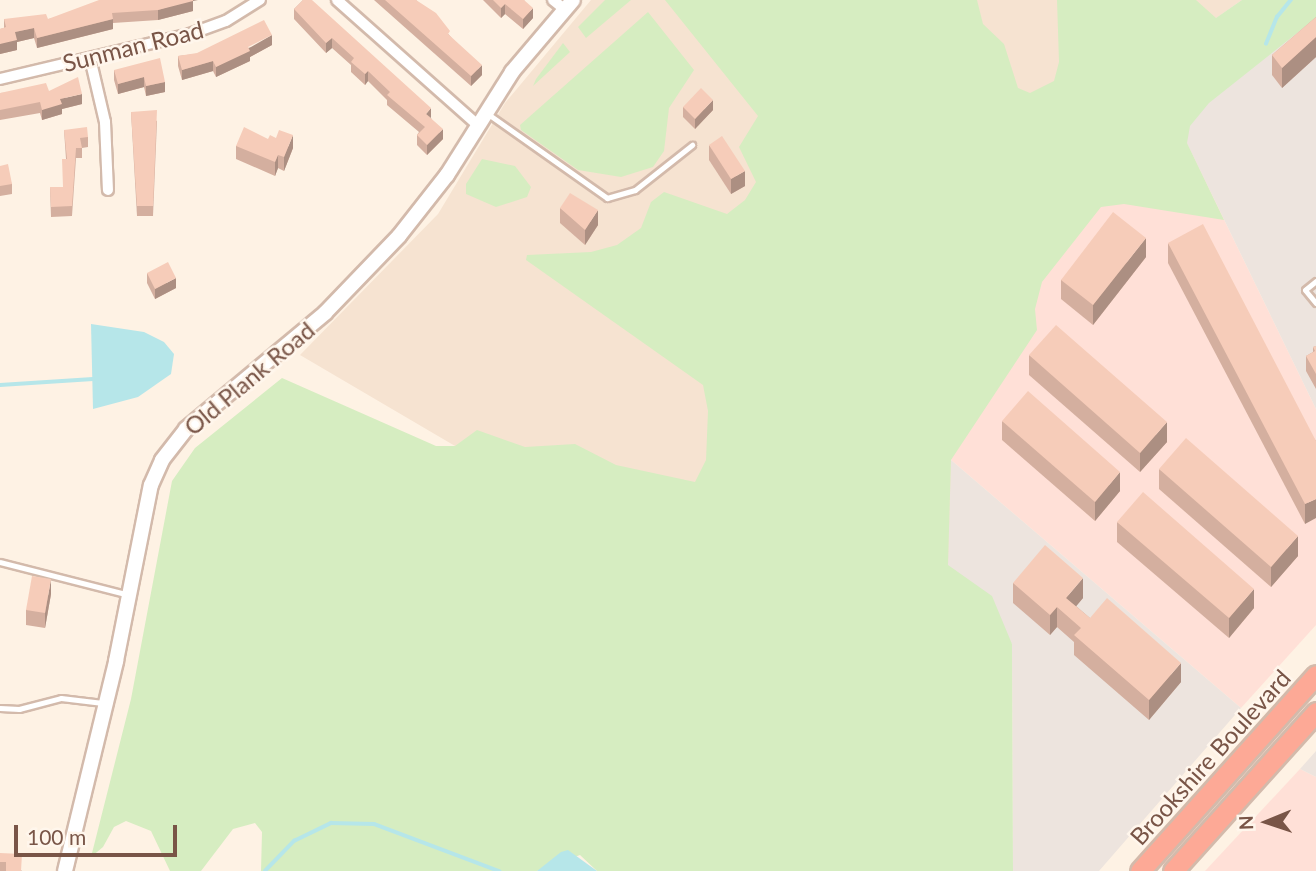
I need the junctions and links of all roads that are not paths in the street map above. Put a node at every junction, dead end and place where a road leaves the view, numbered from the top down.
1 (260, 0) edge
2 (337, 0) edge
3 (564, 3) edge
4 (90, 58) junction
5 (0, 79) edge
6 (482, 119) junction
7 (692, 145) dead end
8 (108, 190) dead end
9 (1316, 281) edge
10 (1316, 303) edge
11 (0, 562) edge
12 (129, 595) junction
13 (1316, 675) edge
14 (106, 704) junction
15 (0, 708) edge
16 (1316, 712) edge
17 (65, 871) edge
18 (1140, 871) edge
19 (1173, 871) edge

1 - 4 street, Sunman Road
2 - 6 street
3 - 6 street, Old Plank Road
4 - 5 street, Sunman Road
4 - 8 street
6 - 7 lane
6 - 12 street, Old Plank Road
9 - 10 lane
11 - 12 lane
12 - 14 street, Old Plank Road
13 - 18 highway, Brookshire Boulevard
14 - 15 lane
14 - 17 street, Old Plank Road
16 - 19 highway, Brookshire Boulevard

